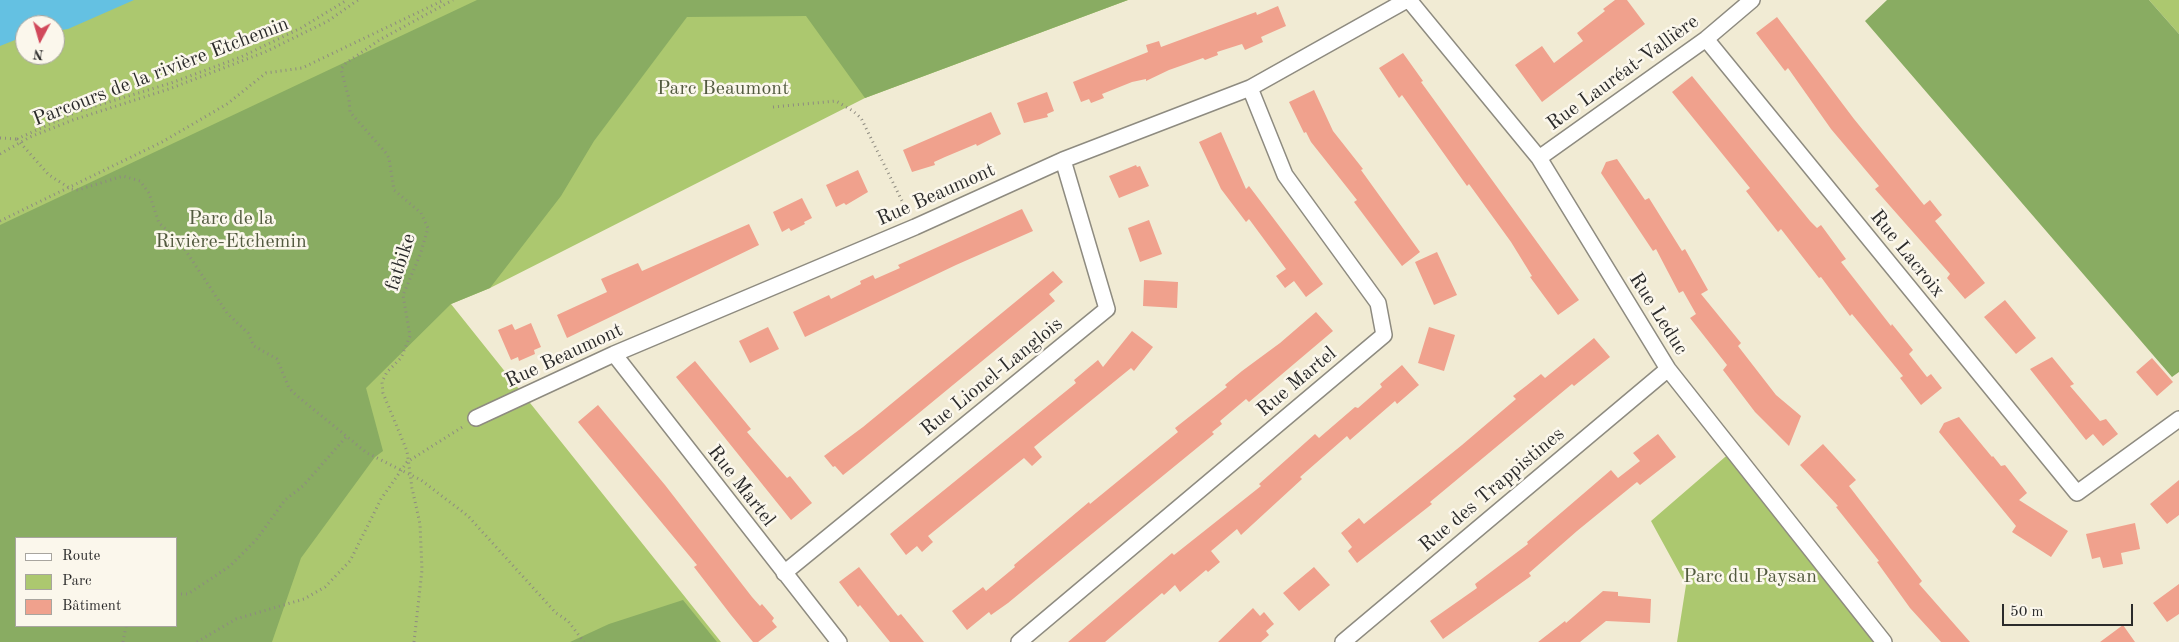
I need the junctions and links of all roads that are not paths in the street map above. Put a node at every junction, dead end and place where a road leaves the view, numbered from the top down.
1 (1408, 0) edge
2 (1752, 0) edge
3 (1706, 39) junction
4 (1250, 88) junction
5 (1539, 158) junction
6 (1063, 160) junction
7 (614, 354) junction
8 (1668, 369) junction
9 (476, 418) road end
10 (2179, 419) edge
11 (784, 573) junction
12 (839, 642) edge
13 (1019, 642) edge
14 (1343, 642) edge
15 (1884, 642) edge

1 - 4 street, Rue Beaumont
1 - 5 street, Rue Leduc
2 - 3 street, Rue Lauréat-Vallière
3 - 5 street, Rue Lauréat-Vallière
3 - 10 street, Rue Lacroix
4 - 6 street, Rue Beaumont
4 - 13 street, Rue Martel
5 - 8 street, Rue Leduc
6 - 7 street, Rue Beaumont
6 - 11 street, Rue Lionel-Langlois
7 - 9 street, Rue Beaumont
7 - 11 street, Rue Martel
8 - 14 street, Rue des Trappistines
8 - 15 street, Rue Leduc
11 - 12 street, Rue Martel

